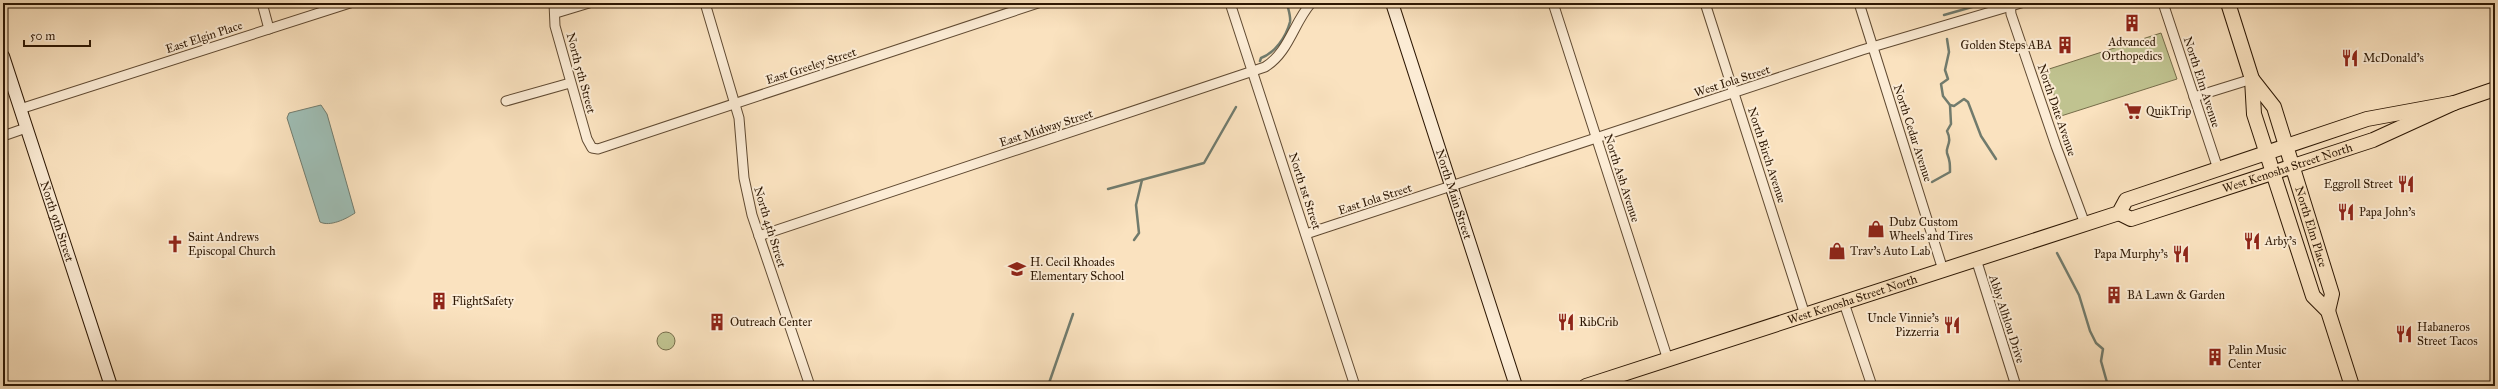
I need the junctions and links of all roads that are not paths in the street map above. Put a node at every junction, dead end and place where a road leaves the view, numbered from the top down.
1 (262, 3) edge
2 (350, 3) edge
3 (554, 3) edge
4 (589, 3) edge
5 (705, 3) edge
6 (1038, 3) edge
7 (1230, 3) edge
8 (1310, 3) edge
9 (1392, 3) edge
10 (1553, 3) edge
11 (1705, 3) edge
12 (1859, 3) edge
13 (2020, 3) edge
14 (2163, 3) edge
15 (2228, 3) edge
16 (2010, 5) edge
17 (556, 13) junction
18 (269, 29) junction
19 (1873, 47) junction
20 (3, 56) edge
21 (1253, 71) junction
22 (2252, 79) junction
23 (570, 83) junction
24 (2495, 89) edge
25 (1734, 93) junction
26 (2194, 97) junction
27 (506, 101) dead end
28 (2454, 103) junction
29 (736, 104) junction
30 (20, 109) junction
31 (26, 128) junction
32 (3, 136) edge
33 (1597, 139) junction
34 (2287, 147) junction
35 (592, 148) joint
36 (2266, 153) junction
37 (2293, 167) junction
38 (2218, 169) junction
39 (2272, 174) junction
40 (1451, 186) junction
41 (2119, 213) junction
42 (2085, 224) junction
43 (1306, 234) junction
44 (759, 236) junction
45 (1976, 259) junction
46 (1943, 270) junction
47 (1844, 303) junction
48 (2328, 312) junction
49 (1805, 315) junction
50 (1668, 360) junction
51 (111, 386) edge
52 (810, 386) edge
53 (1355, 386) edge
54 (1516, 386) edge
55 (1586, 386) edge
56 (1872, 386) edge
57 (2016, 386) edge
58 (2352, 386) edge

1 - 18 street
2 - 18 street, East Elgin Place
3 - 17 street, North 5th Street
4 - 17 street
5 - 29 street, North 4th Street
6 - 29 street, East Greeley Street
7 - 21 street, North 1st Street
8 - 21 street, East Midway Street
9 - 40 main road, North Main Street
10 - 33 street, North Ash Avenue
11 - 25 street, North Birch Avenue
12 - 19 street, North Cedar Avenue
13 - 16 street, West Iola Street
14 - 26 street, North Elm Avenue
15 - 22 main road, North Elm Place
16 - 19 street, West Iola Street
16 - 42 street, North Date Avenue
17 - 23 street, North 5th Street
18 - 30 street, East Elgin Place
19 - 25 street, West Iola Street
19 - 46 street, North Cedar Avenue
20 - 30 main road, North 9th Street
21 - 43 street, North 1st Street
21 - 44 street, East Midway Street
22 - 26 street
22 - 34 main road, North Elm Place
22 - 36 main road, North Elm Place
23 - 27 street
23 - 35 street, North 5th Street
24 - 28 main road, West Kenosha Street North
25 - 33 street, West Iola Street
25 - 49 street, North Birch Avenue
26 - 38 street, North Elm Avenue
28 - 34 main road, West Kenosha Street North
28 - 37 main road, West Kenosha Street North
29 - 35 street, East Greeley Street
29 - 44 street, North 4th Street
30 - 31 main road, North 9th Street
31 - 32 street
31 - 51 main road, North 9th Street
33 - 40 street, West Iola Street
33 - 50 street, North Ash Avenue
34 - 36 main road, West Kenosha Street North
34 - 37 main road, North Elm Place
36 - 38 main road, West Kenosha Street North
36 - 39 main road, North Elm Place
37 - 39 main road, West Kenosha Street North
37 - 48 main road, North Elm Place
38 - 41 main road, West Kenosha Street North
39 - 41 main road, West Kenosha Street North
39 - 48 main road, North Elm Place
40 - 43 street, East Iola Street
40 - 54 main road, North Main Street
41 - 42 main road, West Kenosha Street North
42 - 45 main road, West Kenosha Street North
43 - 53 street, North 1st Street
44 - 52 street, North 4th Street
45 - 46 main road, West Kenosha Street North
45 - 57 street, Abby Alhlou Drive
46 - 47 main road, West Kenosha Street North
47 - 49 main road, West Kenosha Street North
47 - 56 street
48 - 58 main road, North Elm Place
49 - 50 main road, West Kenosha Street North
50 - 55 main road, West Kenosha Street North

